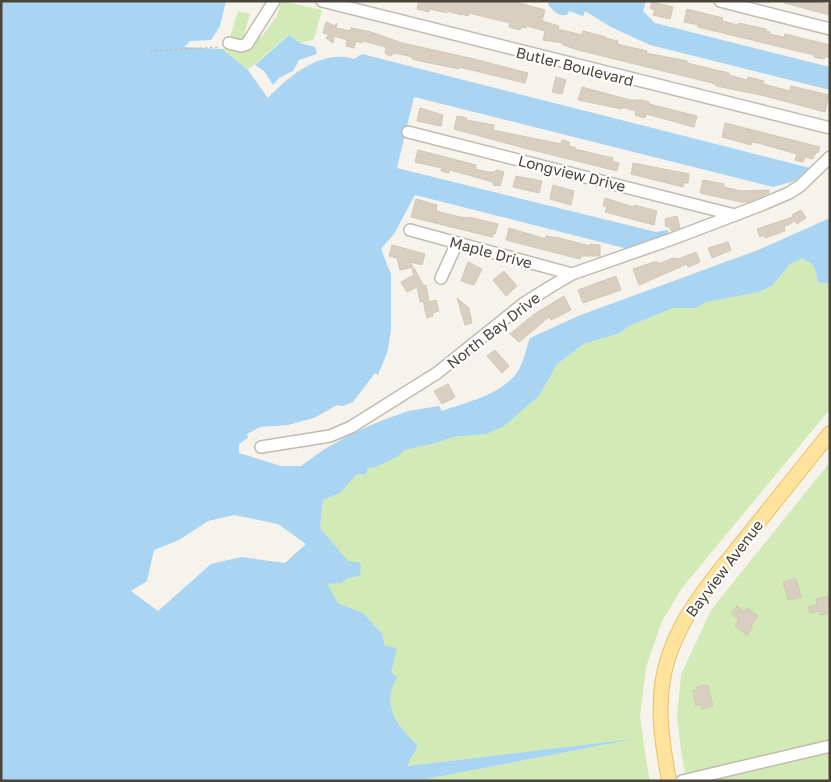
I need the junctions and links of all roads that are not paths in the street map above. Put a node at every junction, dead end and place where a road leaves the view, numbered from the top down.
1 (274, 1) edge
2 (322, 1) edge
3 (720, 1) edge
4 (830, 29) edge
5 (229, 44) dead end
6 (830, 128) edge
7 (408, 132) dead end
8 (830, 157) edge
9 (735, 215) junction
10 (410, 230) dead end
11 (457, 243) junction
12 (572, 274) junction
13 (441, 278) dead end
14 (830, 433) edge
15 (262, 447) dead end
16 (830, 746) edge
17 (669, 781) edge
18 (682, 781) edge

1 - 5 street
2 - 6 street, Butler Boulevard
3 - 4 street
7 - 9 street, Longview Drive
8 - 9 street, North Bay Drive
9 - 12 street, North Bay Drive
10 - 11 street, Maple Drive
11 - 12 street, Maple Drive
11 - 13 street
12 - 15 street, North Bay Drive
14 - 17 main road, Bayview Avenue
16 - 18 street

